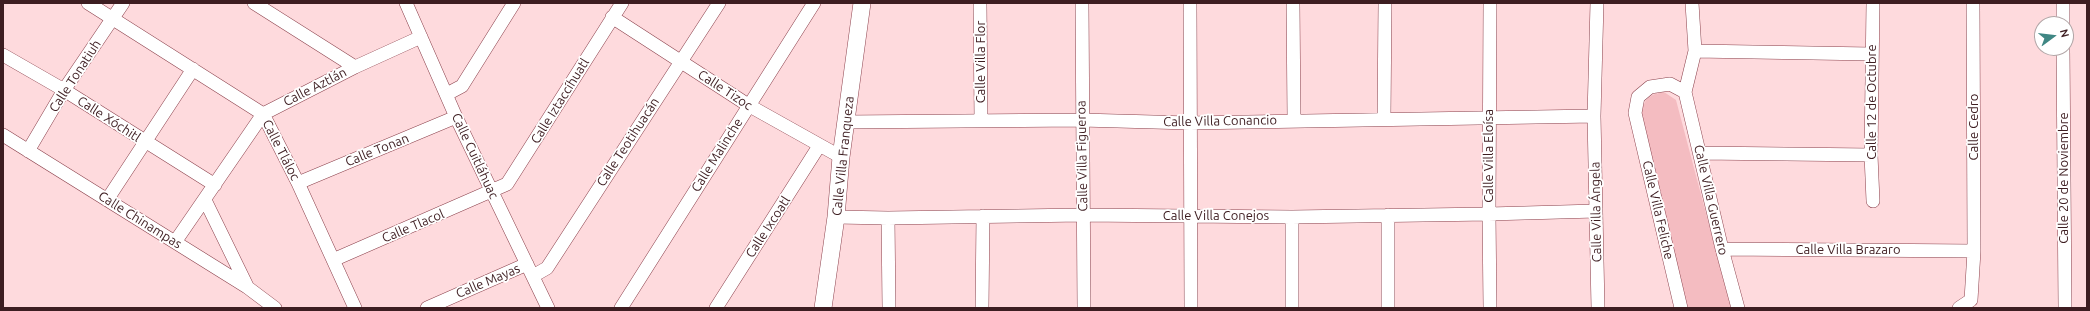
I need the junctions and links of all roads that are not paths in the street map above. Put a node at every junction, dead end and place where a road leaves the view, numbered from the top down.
1 (88, 3) edge
2 (123, 3) edge
3 (254, 3) edge
4 (406, 3) edge
5 (514, 3) edge
6 (622, 3) edge
7 (718, 3) edge
8 (814, 3) edge
9 (862, 3) edge
10 (980, 3) edge
11 (1082, 3) edge
12 (1190, 3) edge
13 (1293, 3) edge
14 (1385, 3) edge
15 (1490, 3) edge
16 (1597, 3) edge
17 (1692, 3) edge
18 (1873, 3) edge
19 (1973, 3) edge
20 (2063, 3) edge
21 (2063, 16) edge
22 (612, 17) junction
23 (113, 19) junction
24 (421, 37) junction
25 (1695, 51) junction
26 (1871, 54) junction
27 (3, 55) edge
28 (2063, 56) edge
29 (680, 60) junction
30 (355, 67) junction
31 (193, 69) junction
32 (64, 90) junction
33 (1685, 92) junction
34 (447, 94) junction
35 (748, 105) junction
36 (263, 114) junction
37 (456, 116) junction
38 (1594, 116) junction
39 (1489, 118) junction
40 (1384, 119) junction
41 (1081, 120) junction
42 (1294, 120) junction
43 (981, 121) junction
44 (845, 122) junction
45 (1190, 123) junction
46 (3, 135) edge
47 (144, 142) junction
48 (820, 146) junction
49 (28, 151) junction
50 (1700, 153) junction
51 (1871, 155) junction
52 (841, 157) junction
53 (298, 183) junction
54 (215, 185) junction
55 (492, 192) junction
56 (106, 200) junction
57 (205, 200) junction
58 (1873, 201) dead end
59 (1596, 211) junction
60 (1489, 214) junction
61 (1082, 215) junction
62 (1388, 215) junction
63 (983, 216) junction
64 (1190, 216) junction
65 (836, 217) junction
66 (1292, 217) junction
67 (888, 218) junction
68 (175, 242) junction
69 (1722, 249) junction
70 (1974, 251) junction
71 (334, 260) junction
72 (527, 264) junction
73 (533, 276) junction
74 (247, 287) junction
75 (824, 300) edge
76 (268, 306) edge
77 (355, 308) edge
78 (427, 308) edge
79 (548, 308) edge
80 (621, 308) edge
81 (716, 308) edge
82 (816, 308) edge
83 (888, 308) edge
84 (982, 308) edge
85 (1084, 308) edge
86 (1191, 308) edge
87 (1292, 308) edge
88 (1388, 308) edge
89 (1490, 308) edge
90 (1598, 308) edge
91 (1681, 308) edge
92 (1738, 308) edge
93 (1959, 308) edge
94 (2065, 308) edge

1 - 23 street, Calle Tláloc
2 - 23 street, Calle Tonatiuh
3 - 30 street
4 - 24 street, Calle Cuitláhuac
5 - 34 street
6 - 22 street, Calle Iztaccíhuatl
7 - 29 street, Calle Teotihuacán
8 - 35 street, Calle Malinche
9 - 44 street, Calle Villa Franqueza
10 - 43 street, Calle Villa Flor
11 - 41 street, Calle Villa Figueroa
12 - 45 street
13 - 42 street
14 - 40 street
15 - 39 street, Calle Villa Eloísa
16 - 38 street
17 - 25 street
18 - 26 street, Calle 12 de Octubre
19 - 70 street, Calle Cedro
20 - 21 street
22 - 29 street, Calle Tizoc
22 - 55 street, Calle Iztaccíhuatl
23 - 31 street, Calle Tláloc
23 - 32 street, Calle Tonatiuh
24 - 30 street, Calle Aztlán
24 - 34 street, Calle Cuitláhuac
25 - 26 street
25 - 33 street
26 - 51 street, Calle 12 de Octubre
27 - 32 street, Calle Xóchitl
28 - 94 street, Calle 20 de Noviembre
29 - 35 street, Calle Tizoc
29 - 73 street, Calle Teotihuacán
30 - 36 street, Calle Aztlán
31 - 36 street, Calle Tláloc
31 - 47 street
32 - 47 street, Calle Xóchitl
32 - 49 street, Calle Tonatiuh
33 - 50 street, Calle Villa Guerrero
33 - 91 street, Calle Villa Feliche
34 - 37 street, Calle Cuitláhuac
35 - 48 street, Calle Tizoc
35 - 80 street, Calle Malinche
36 - 53 street, Calle Tláloc
36 - 54 street, Calle Aztlán
37 - 53 street, Calle Tonan
37 - 55 street, Calle Cuitláhuac
38 - 39 street, Calle Villa Conancio
38 - 59 street, Calle Villa Ángela
39 - 40 street, Calle Villa Conancio
39 - 60 street, Calle Villa Eloísa
40 - 42 street, Calle Villa Conancio
41 - 43 street, Calle Villa Conancio
41 - 45 street, Calle Villa Conancio
41 - 61 street, Calle Villa Figueroa
42 - 45 street, Calle Villa Conancio
43 - 44 street, Calle Villa Conancio
44 - 52 street, Calle Villa Franqueza
45 - 64 street
46 - 49 street, Calle Chinampas
47 - 54 street, Calle Xóchitl
47 - 56 street
48 - 52 street, Calle Tizoc
48 - 81 street, Calle Ixcoatl
49 - 56 street, Calle Chinampas
50 - 51 street
50 - 69 street, Calle Villa Guerrero
51 - 58 street, Calle 12 de Octubre
52 - 65 street, Calle Villa Franqueza
53 - 71 street, Calle Tláloc
54 - 57 street, Calle Aztlán
55 - 71 street, Calle Tlacol
55 - 72 street, Calle Cuitláhuac
56 - 68 street, Calle Chinampas
57 - 68 street, Calle Aztlán
57 - 74 street
59 - 60 street, Calle Villa Conejos
59 - 90 street, Calle Villa Ángela
60 - 62 street, Calle Villa Conejos
60 - 89 street, Calle Villa Eloísa
61 - 63 street, Calle Villa Conejos
61 - 64 street, Calle Villa Conejos
61 - 85 street, Calle Villa Figueroa
62 - 66 street, Calle Villa Conejos
62 - 88 street
63 - 67 street, Calle Villa Conejos
63 - 84 street
64 - 66 street, Calle Villa Conejos
64 - 86 street
65 - 67 street, Calle Villa Conejos
65 - 75 street, Calle Villa Franqueza
66 - 87 street
67 - 83 street
68 - 74 street, Calle Chinampas
69 - 70 street, Calle Villa Brazaro
69 - 92 street, Calle Villa Guerrero
70 - 93 street, Calle Cedro
71 - 77 street, Calle Tláloc
72 - 73 street, Calle Cuitláhuac
72 - 78 street, Calle Mayas
73 - 79 street, Calle Cuitláhuac
74 - 76 street, Calle Chinampas
75 - 82 street

